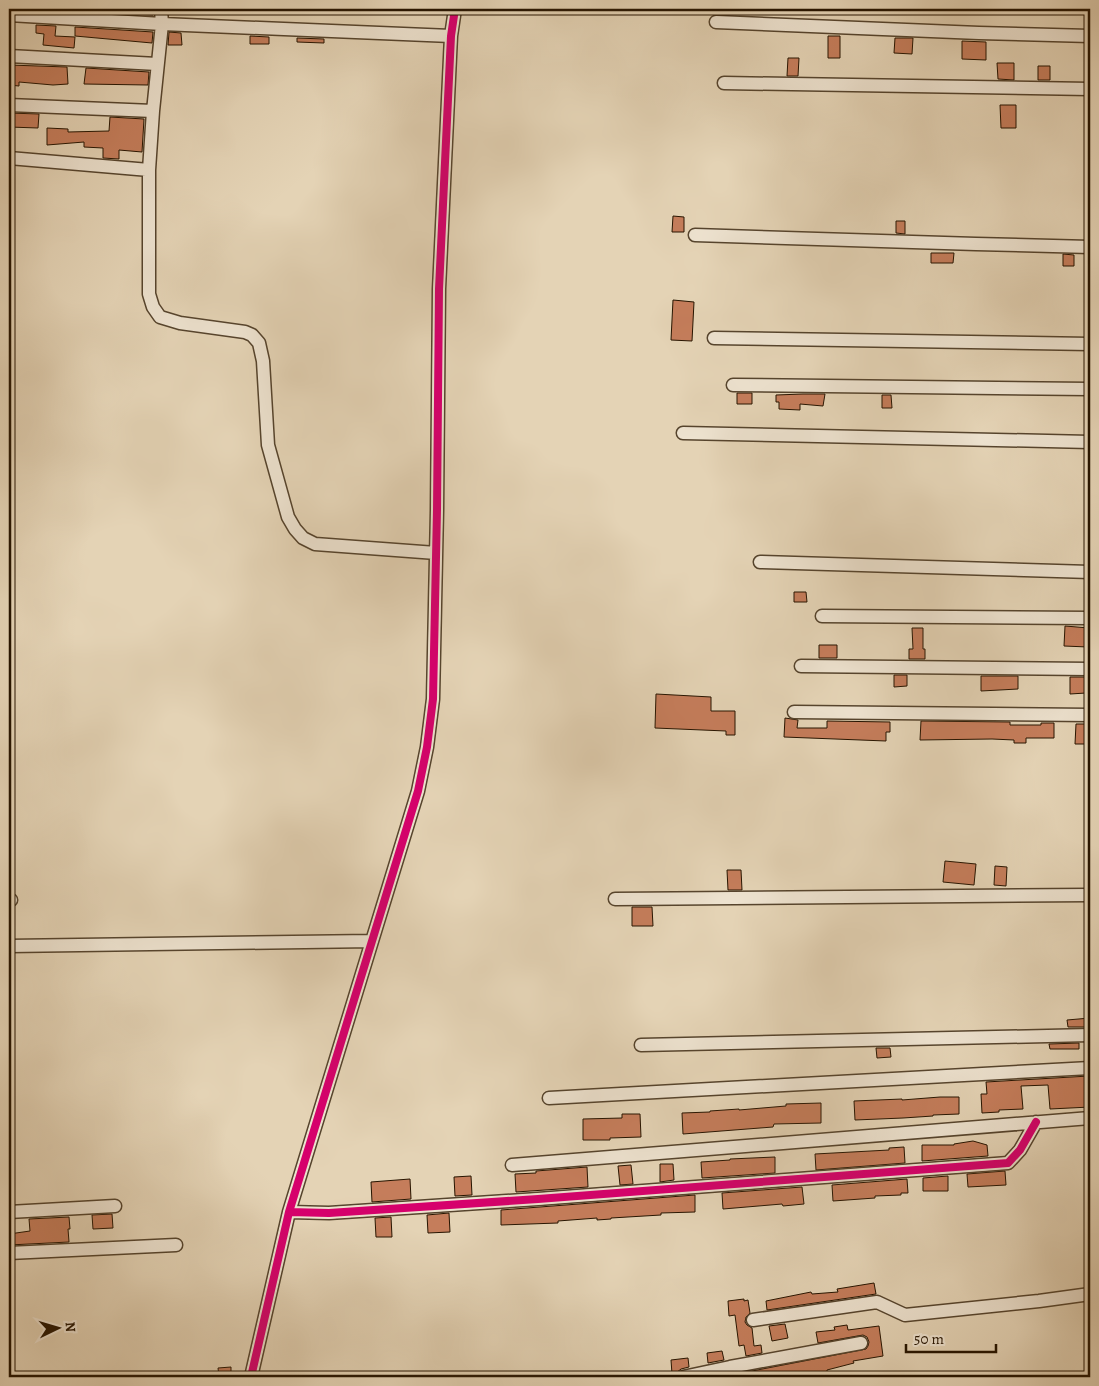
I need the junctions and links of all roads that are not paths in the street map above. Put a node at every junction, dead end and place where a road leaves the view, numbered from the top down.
1 (161, 9) edge
2 (455, 9) edge
3 (9, 15) edge
4 (716, 22) dead end
5 (162, 24) junction
6 (451, 36) junction
7 (1090, 36) edge
8 (9, 56) edge
9 (157, 64) junction
10 (724, 83) dead end
11 (1090, 89) edge
12 (9, 105) edge
13 (153, 111) junction
14 (9, 158) edge
15 (149, 170) junction
16 (694, 235) dead end
17 (1090, 247) edge
18 (714, 338) dead end
19 (1090, 344) edge
20 (733, 384) dead end
21 (1090, 389) edge
22 (683, 433) dead end
23 (1090, 442) edge
24 (436, 553) junction
25 (760, 562) dead end
26 (1090, 572) edge
27 (822, 616) dead end
28 (1090, 618) edge
29 (801, 666) dead end
30 (1090, 669) edge
31 (794, 712) dead end
32 (1090, 715) edge
33 (1090, 895) edge
34 (615, 899) dead end
35 (372, 941) junction
36 (9, 946) edge
37 (1090, 1035) edge
38 (641, 1044) dead end
39 (1090, 1068) edge
40 (549, 1098) dead end
41 (1090, 1118) edge
42 (1036, 1122) junction
43 (512, 1164) dead end
44 (116, 1206) dead end
45 (9, 1212) edge
46 (296, 1212) junction
47 (176, 1245) dead end
48 (9, 1253) edge
49 (1090, 1294) edge
50 (753, 1320) dead end
51 (861, 1343) dead end
52 (251, 1377) edge
53 (683, 1377) edge

1 - 5 street
2 - 6 street
3 - 5 street
4 - 7 street
5 - 6 street
5 - 9 street
6 - 24 street
8 - 9 street
9 - 13 street
10 - 11 street
12 - 13 street
13 - 15 street
14 - 15 street
15 - 24 street
16 - 17 street
18 - 19 street
20 - 21 street
22 - 23 street
24 - 35 street
25 - 26 street
27 - 28 street
29 - 30 street
31 - 32 street
33 - 34 street
35 - 36 street
35 - 46 street
37 - 38 street
39 - 40 street
41 - 42 street
42 - 43 street
42 - 46 street
44 - 45 street
46 - 52 street
47 - 48 street
49 - 50 street
51 - 53 street

